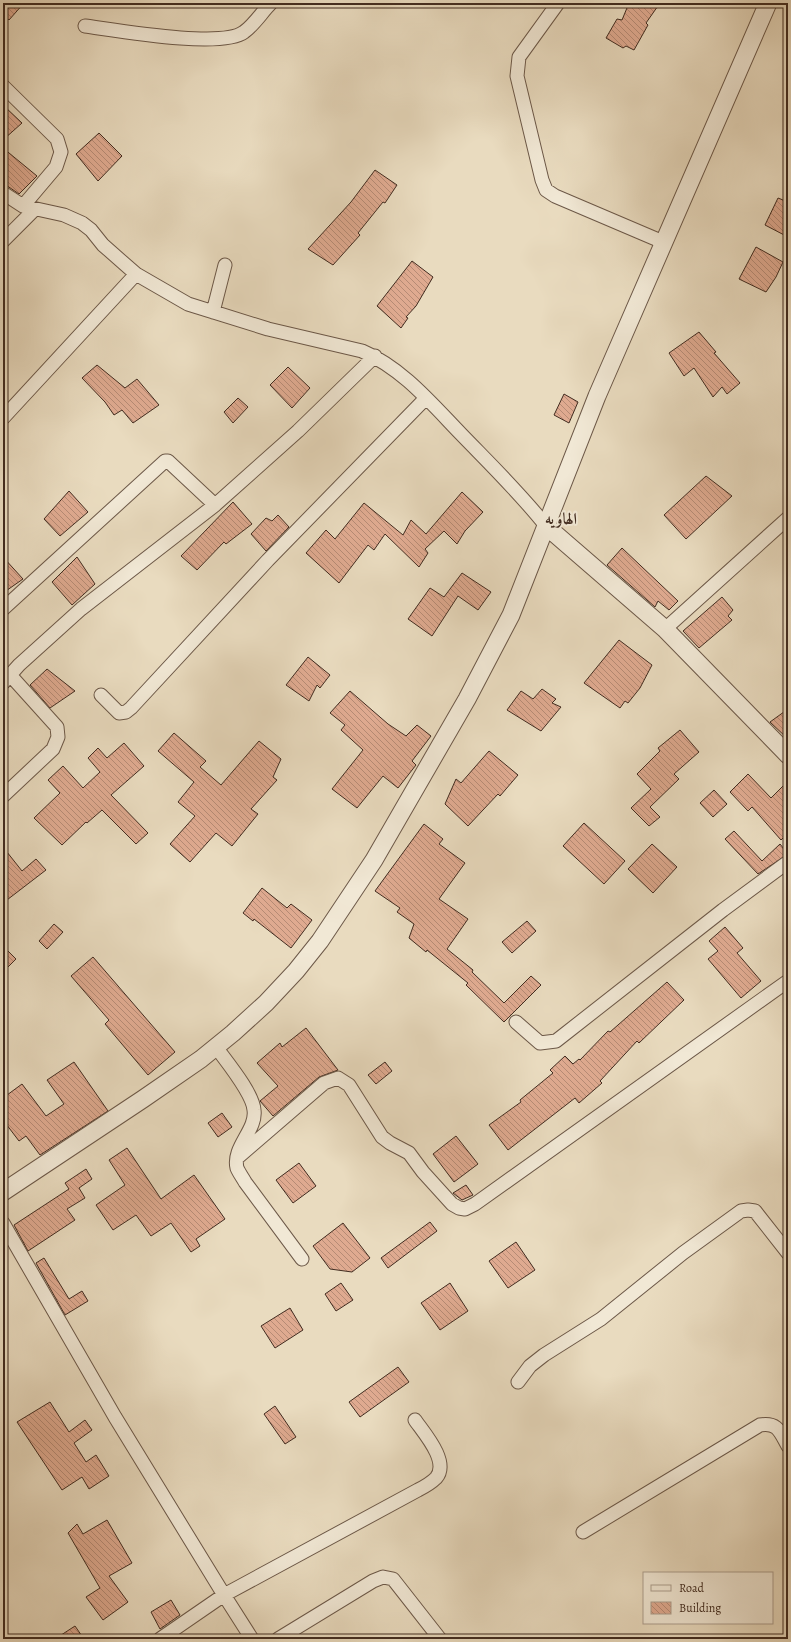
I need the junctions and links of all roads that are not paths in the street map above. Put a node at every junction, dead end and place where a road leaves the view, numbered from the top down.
1 (271, 3) edge
2 (558, 3) edge
3 (768, 3) edge
4 (85, 26) dead end
5 (3, 86) edge
6 (3, 193) edge
7 (28, 208) junction
8 (3, 241) edge
9 (663, 242) junction
10 (225, 265) dead end
11 (136, 274) junction
12 (213, 312) junction
13 (375, 356) junction
14 (426, 398) junction
15 (3, 418) edge
16 (215, 505) junction
17 (788, 518) edge
18 (546, 526) junction
19 (3, 609) edge
20 (665, 629) junction
21 (7, 679) edge
22 (102, 695) dead end
23 (788, 756) edge
24 (3, 796) edge
25 (788, 862) edge
26 (788, 982) edge
27 (516, 1022) dead end
28 (216, 1047) junction
29 (237, 1158) junction
30 (3, 1192) edge
31 (3, 1223) edge
32 (788, 1253) edge
33 (302, 1259) dead end
34 (518, 1382) dead end
35 (415, 1420) dead end
36 (788, 1446) edge
37 (583, 1532) dead end
38 (224, 1595) junction
39 (160, 1639) edge
40 (252, 1639) edge
41 (278, 1639) edge
42 (440, 1639) edge

1 - 4 street
2 - 9 street
3 - 9 street
5 - 7 street
6 - 7 street
7 - 8 street
7 - 11 street
9 - 18 street
10 - 12 street
11 - 12 street
11 - 15 street
12 - 13 street
13 - 14 street
13 - 16 street
14 - 18 street
14 - 22 street
16 - 19 street
16 - 21 street
17 - 20 street
18 - 20 street
18 - 28 street
20 - 23 street
21 - 24 street
25 - 27 street
26 - 29 street
28 - 29 street
28 - 30 street
29 - 33 street
31 - 38 street
32 - 34 street
35 - 38 street
36 - 37 street
38 - 39 street
38 - 40 street
41 - 42 street

